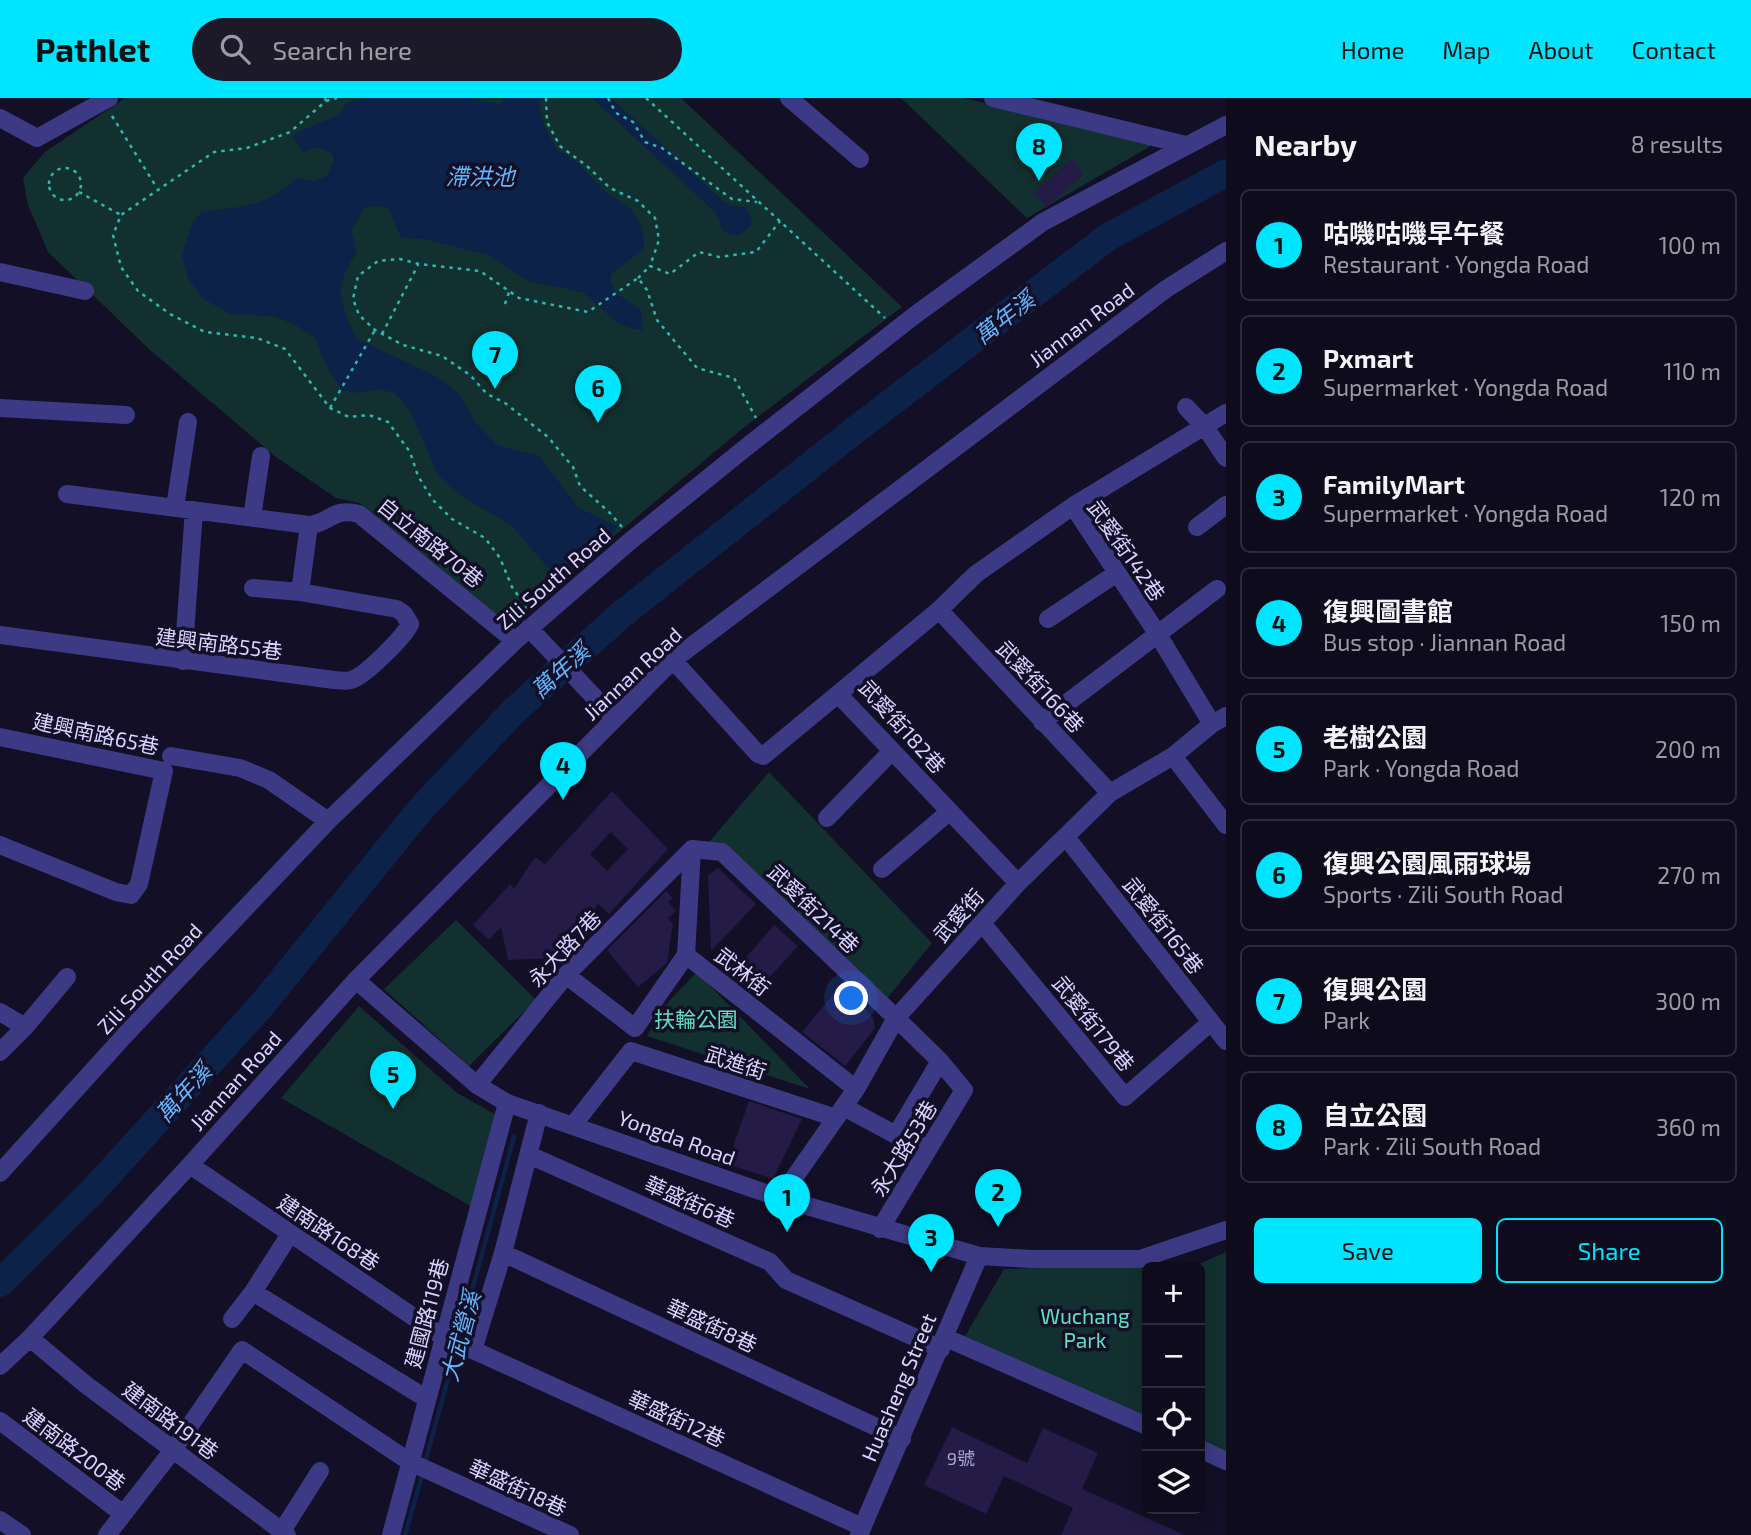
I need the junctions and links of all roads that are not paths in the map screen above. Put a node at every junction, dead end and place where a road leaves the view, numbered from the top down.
1 (789, 98) edge
2 (993, 98) edge
3 (105, 99) edge
4 (0, 118) edge
5 (1226, 125) edge
6 (1186, 145) junction
7 (860, 159) dead end
8 (1226, 251) edge
9 (0, 272) edge
10 (85, 291) dead end
11 (1186, 407) dead end
12 (0, 408) edge
13 (1226, 413) edge
14 (126, 415) dead end
15 (188, 422) dead end
16 (1205, 427) junction
17 (261, 456) dead end
18 (1226, 458) edge
19 (67, 494) dead end
20 (1226, 505) edge
21 (1073, 506) junction
22 (175, 507) junction
23 (194, 510) junction
24 (252, 518) junction
25 (309, 524) junction
26 (1197, 527) dead end
27 (1117, 573) junction
28 (253, 588) dead end
29 (1217, 589) dead end
30 (300, 592) junction
31 (939, 610) junction
32 (1048, 619) dead end
33 (530, 621) junction
34 (1157, 633) junction
35 (0, 635) edge
36 (515, 641) junction
37 (673, 660) junction
38 (183, 662) junction
39 (838, 694) junction
40 (614, 717) junction
41 (1219, 720) edge
42 (1042, 722) junction
43 (0, 737) edge
44 (892, 751) junction
45 (171, 756) dead end
46 (1173, 756) junction
47 (1110, 793) junction
48 (949, 812) junction
49 (827, 818) dead end
50 (328, 821) junction
51 (1226, 825) edge
52 (1066, 837) junction
53 (0, 845) edge
54 (692, 849) junction
55 (882, 869) dead end
56 (1018, 883) junction
57 (982, 923) junction
58 (685, 956) junction
59 (566, 975) junction
60 (67, 977) dead end
61 (356, 980) junction
62 (0, 1012) edge
63 (896, 1018) junction
64 (1211, 1022) junction
65 (25, 1027) junction
66 (635, 1028) junction
67 (1226, 1041) edge
68 (631, 1051) junction
69 (0, 1052) edge
70 (940, 1061) junction
71 (477, 1085) junction
72 (856, 1088) junction
73 (964, 1090) joint
74 (507, 1102) junction
75 (539, 1113) junction
76 (840, 1113) junction
77 (575, 1125) junction
78 (896, 1135) junction
79 (928, 1149) junction
80 (529, 1155) junction
81 (190, 1165) junction
82 (0, 1173) edge
83 (780, 1198) junction
84 (880, 1229) junction
85 (1226, 1230) edge
86 (290, 1234) junction
87 (503, 1253) junction
88 (979, 1256) junction
89 (253, 1292) junction
90 (232, 1319) dead end
91 (461, 1334) junction
92 (30, 1338) junction
93 (942, 1343) junction
94 (0, 1366) edge
95 (427, 1399) junction
96 (0, 1421) edge
97 (1142, 1424) edge
98 (902, 1439) junction
99 (173, 1450) junction
100 (1204, 1451) edge
101 (1226, 1461) edge
102 (410, 1462) junction
103 (320, 1471) dead end
104 (122, 1513) junction
105 (0, 1520) edge
106 (861, 1531) edge
107 (284, 1533) edge
108 (22, 1535) edge
109 (107, 1535) edge
110 (391, 1535) edge
111 (570, 1535) edge

1 - 7 street
2 - 6 street
3 - 4 street
5 - 6 street, Zili South Road
6 - 33 street, Zili South Road
8 - 37 street, Jiannan Road
9 - 10 street
11 - 16 street
12 - 14 street
13 - 16 street
15 - 22 street
16 - 18 street
16 - 21 street
17 - 24 street
19 - 22 street, 自立南路70巷
20 - 26 street
21 - 27 street, 武愛街142巷
21 - 31 street, 武愛街142巷
22 - 23 street, 自立南路70巷
23 - 24 street, 自立南路70巷
23 - 38 street
24 - 25 street, 自立南路70巷
25 - 30 street
25 - 36 street, 自立南路70巷
27 - 32 street
27 - 34 street, 武愛街142巷
28 - 30 street
29 - 34 street
30 - 38 street, 建興南路55巷
31 - 39 street, 武愛街182巷
31 - 42 street, 武愛街166巷
33 - 36 street, Zili South Road
33 - 40 street
34 - 41 street, 武愛街142巷
34 - 42 street
35 - 38 street, 建興南路55巷
36 - 50 street, Zili South Road
37 - 39 street
37 - 40 street, Jiannan Road
39 - 44 street, 武愛街182巷
40 - 61 street, Jiannan Road
41 - 46 street, 武愛街
42 - 47 street, 武愛街166巷
43 - 53 street, 建興南路65巷
44 - 48 street, 武愛街182巷
44 - 49 street
45 - 50 street
46 - 47 street, 武愛街
46 - 51 street
47 - 52 street, 武愛街
48 - 55 street
48 - 56 street, 武愛街182巷
50 - 82 street, Zili South Road
52 - 56 street, 武愛街
52 - 64 street, 武愛街165巷
54 - 58 street, 武林街
54 - 59 street, 永大路7巷
54 - 63 street, 武愛街214巷
56 - 57 street, 武愛街
57 - 63 street, 武愛街
57 - 64 street, 武愛街179巷
58 - 66 street
58 - 72 street, 武林街
59 - 66 street
59 - 71 street, 永大路7巷
60 - 65 street
61 - 71 street, Yongda Road
61 - 81 street, Jiannan Road
62 - 65 street
63 - 70 street, 武愛街214巷
63 - 72 street, 武愛街
64 - 67 street, 武愛街165巷
65 - 69 street
66 - 68 street
68 - 76 street, 武進街
68 - 77 street
70 - 73 street, 武愛街214巷
70 - 78 street
71 - 74 street, Yongda Road
72 - 76 street, 武愛街
73 - 79 street, 永大路53巷
74 - 75 street, Yongda Road
74 - 91 street, 建國路119巷
75 - 77 street, Yongda Road
75 - 80 street
76 - 78 street, 武進街
76 - 83 street, 武愛街
77 - 83 street, Yongda Road
78 - 79 street, 武進街
79 - 84 street, 永大路53巷
80 - 87 street
80 - 93 street, 華盛街6巷
81 - 86 street, 建南路168巷
81 - 92 street, Jiannan Road
83 - 84 street, Yongda Road
84 - 88 street, Yongda Road
85 - 88 street, Yongda Road
86 - 89 street
86 - 91 street, 建南路168巷
87 - 91 street
87 - 98 street, 華盛街8巷
88 - 93 street, Huasheng Street
89 - 90 street
89 - 95 street
91 - 95 street, 建國路119巷
91 - 106 street, 華盛街12巷
92 - 94 street, Jiannan Road
92 - 99 street, 建南路191巷
93 - 97 street, 華盛街6巷
93 - 98 street, Huasheng Street
95 - 102 street, 建國路119巷
96 - 104 street, 建南路200巷
98 - 106 street, Huasheng Street
99 - 102 street, 華盛街18巷
99 - 104 street
99 - 107 street, 建南路191巷
100 - 101 street
102 - 110 street, 建國路119巷
102 - 111 street, 華盛街18巷
103 - 107 street
104 - 109 street
105 - 108 street

